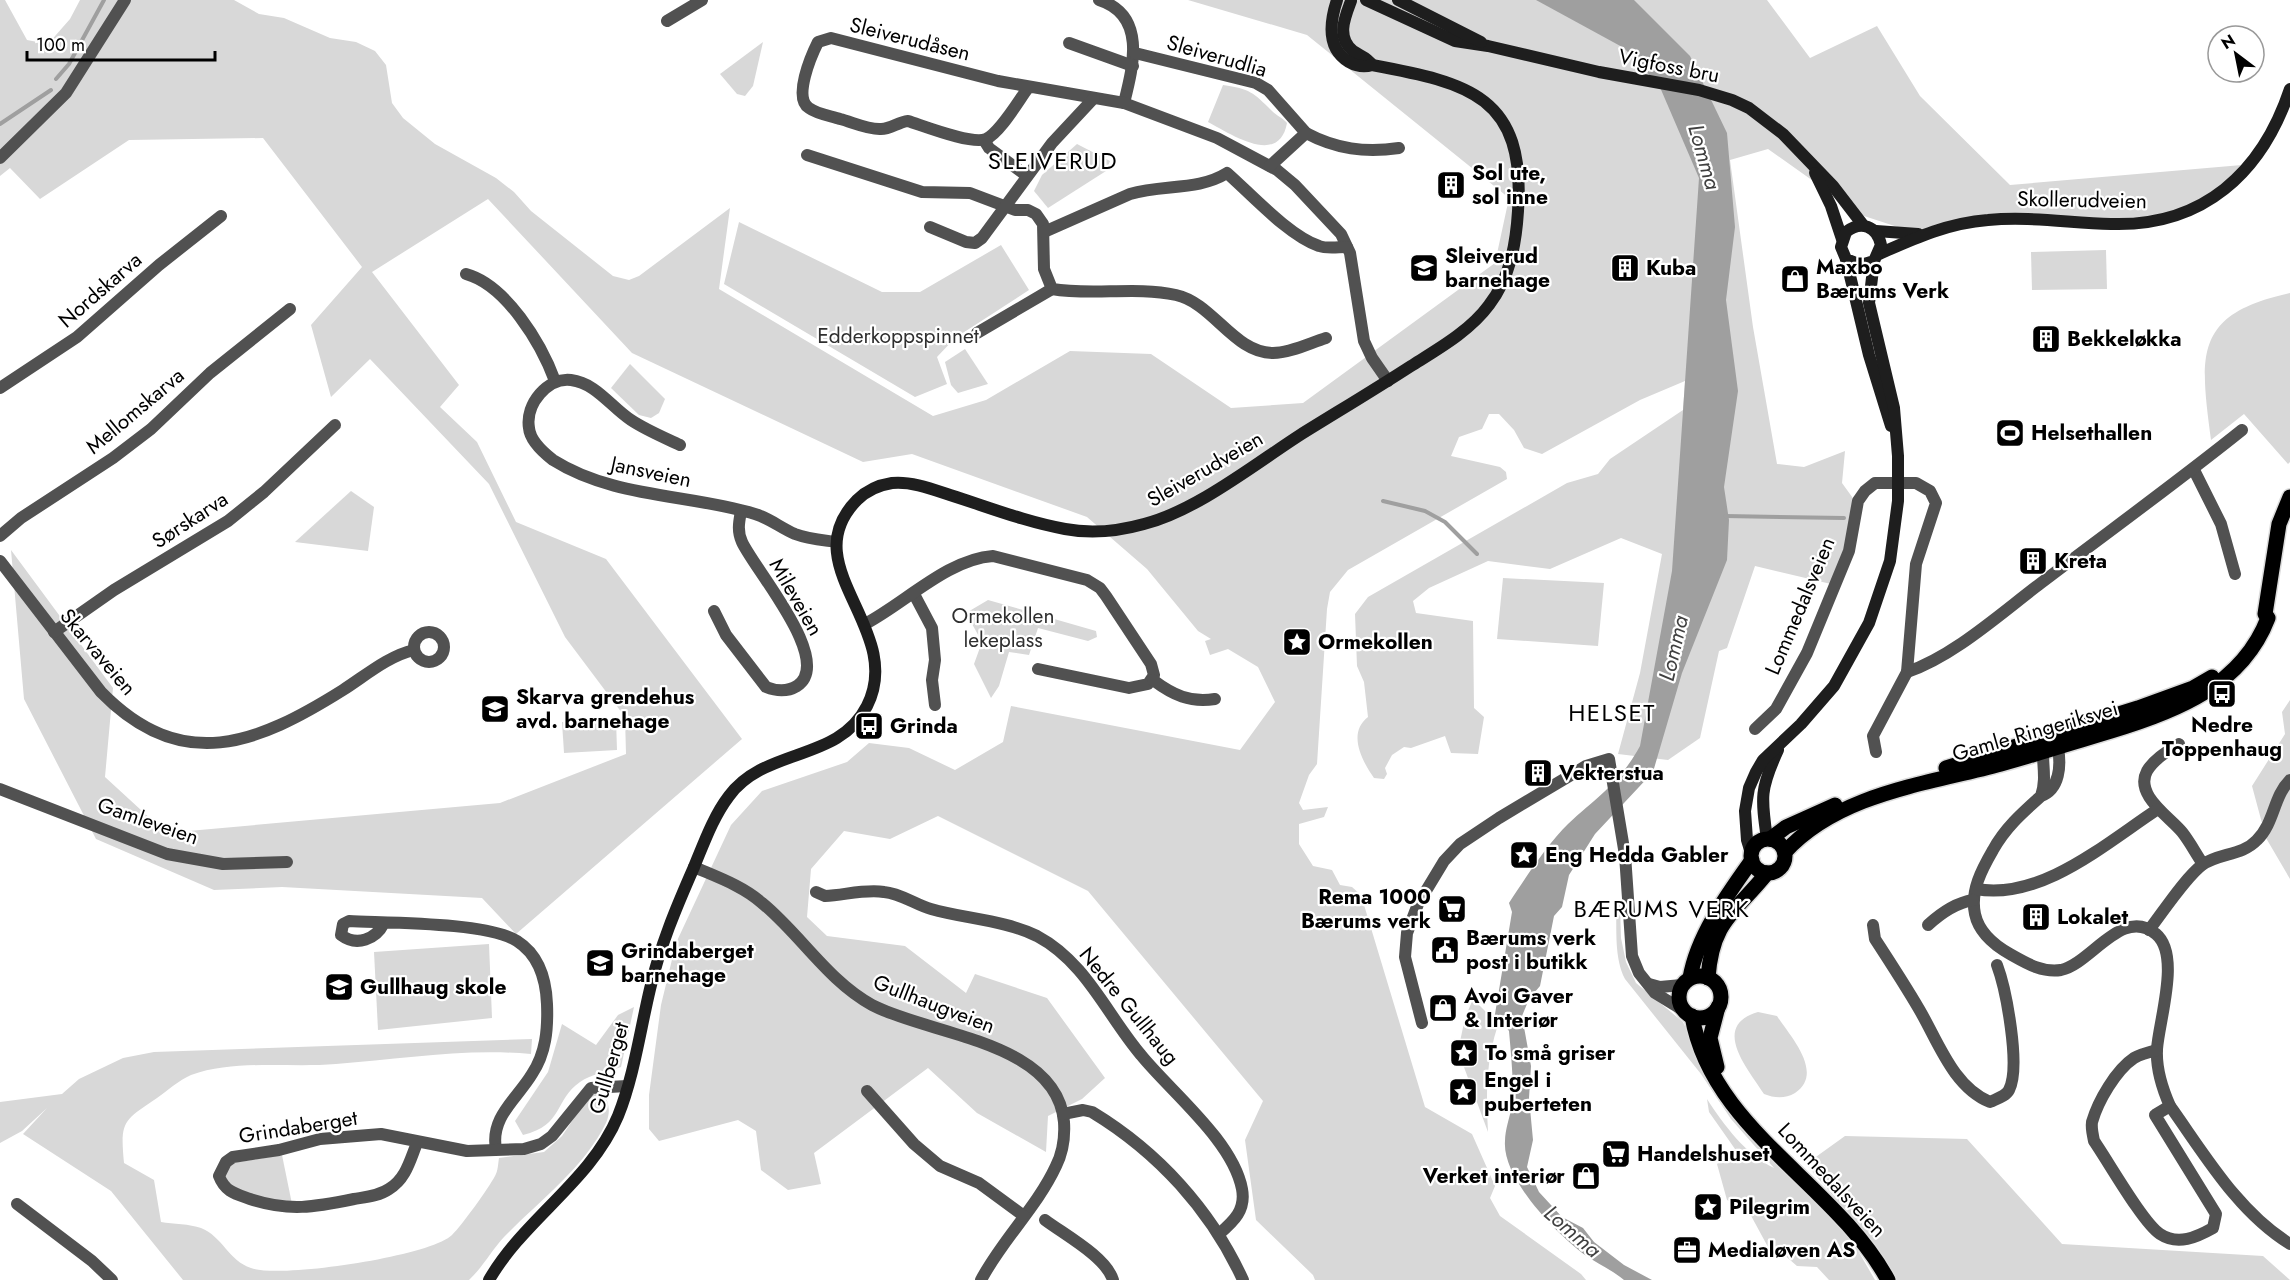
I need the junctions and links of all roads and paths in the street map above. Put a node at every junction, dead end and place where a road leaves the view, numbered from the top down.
1 (125, 0) edge
2 (702, 0) edge
3 (1099, 0) edge
4 (1346, 0) edge
5 (1366, 0) edge
6 (1398, 0) edge
7 (667, 21) dead end
8 (1069, 44) dead end
9 (1488, 46) junction
10 (1135, 53) junction
11 (1132, 66) junction
12 (1028, 87) junction
13 (2290, 89) edge
14 (1094, 98) junction
15 (1124, 103) junction
16 (1306, 133) junction
17 (984, 140) junction
18 (1399, 148) dead end
19 (807, 155) dead end
20 (0, 158) edge
21 (1809, 161) junction
22 (1270, 166) junction
23 (1027, 176) junction
24 (1006, 207) junction
25 (221, 216) dead end
26 (1863, 225) junction
27 (930, 226) dead end
28 (1044, 231) junction
29 (1875, 231) junction
30 (1919, 234) junction
31 (1842, 239) junction
32 (1347, 247) junction
33 (1876, 257) junction
34 (1846, 259) junction
35 (466, 274) dead end
36 (1052, 289) junction
37 (290, 309) dead end
38 (977, 333) dead end
39 (1326, 338) dead end
40 (555, 381) junction
41 (1388, 381) junction
42 (0, 388) edge
43 (335, 425) dead end
44 (2242, 430) dead end
45 (1896, 439) junction
46 (680, 445) dead end
47 (2194, 470) junction
48 (1899, 481) junction
49 (2290, 497) edge
50 (741, 511) junction
51 (0, 536) edge
52 (836, 542) junction
53 (0, 561) edge
54 (2235, 574) dead end
55 (914, 594) junction
56 (714, 611) dead end
57 (2265, 614) junction
58 (865, 624) junction
59 (54, 632) junction
60 (414, 650) dead end
61 (1038, 669) dead end
62 (1907, 672) junction
63 (1153, 680) junction
64 (1215, 699) dead end
65 (935, 705) dead end
66 (1755, 729) dead end
67 (2044, 738) junction
68 (2179, 744) dead end
69 (1780, 746) junction
70 (2058, 748) junction
71 (1876, 752) dead end
72 (2041, 753) junction
73 (2290, 780) edge
74 (0, 789) edge
75 (2041, 796) junction
76 (2158, 809) junction
77 (1768, 839) junction
78 (1785, 852) junction
79 (1751, 857) junction
80 (287, 862) dead end
81 (2203, 864) junction
82 (694, 867) junction
83 (1767, 873) junction
84 (816, 892) dead end
85 (1974, 894) junction
86 (384, 923) dead end
87 (1873, 925) dead end
88 (1928, 925) dead end
89 (2149, 930) junction
90 (1997, 965) dead end
91 (1708, 978) junction
92 (1686, 982) junction
93 (1649, 984) junction
94 (1718, 1007) junction
95 (1689, 1014) junction
96 (1422, 1023) dead end
97 (2157, 1050) junction
98 (627, 1086) junction
99 (867, 1091) dead end
100 (2170, 1106) junction
101 (1740, 1112) junction
102 (1063, 1114) junction
103 (417, 1143) junction
104 (496, 1149) junction
105 (17, 1204) dead end
106 (1024, 1216) junction
107 (1045, 1220) dead end
108 (1219, 1234) junction
109 (2290, 1244) edge
110 (112, 1280) edge
111 (489, 1280) edge
112 (981, 1280) edge
113 (1113, 1280) edge
114 (1243, 1280) edge
115 (1888, 1280) edge

1 - 20 street
2 - 7 street
3 - 10 street, Sleiverudlia
4 - 41 street, Sleiverudveien
5 - 9 street
6 - 9 street
8 - 11 street
9 - 21 street, Vigfoss bru
10 - 11 street, Sleiverudlia
10 - 16 street, Sleiverudlia
11 - 15 street, Sleiverudlia
12 - 14 street, Sleiverudåsen
12 - 17 street
12 - 17 street, Sleiverudåsen
13 - 30 street, Skollerudveien
14 - 15 street, Sleiverudåsen
14 - 23 street
15 - 22 street, Sleiverudåsen
16 - 18 street
16 - 22 street
17 - 23 street
19 - 24 street
21 - 26 street
21 - 31 street
22 - 32 street, Sleiverudåsen
23 - 24 street
24 - 27 street
24 - 28 street
25 - 42 street, Nordskarva
26 - 29 street
26 - 31 street
28 - 32 street
28 - 36 street
29 - 30 street, Skollerudveien
29 - 33 street
30 - 33 street, Skollerudveien
31 - 34 street
32 - 41 street, Sleiverudåsen
33 - 34 street
33 - 45 street
34 - 45 street
35 - 40 street
36 - 38 street
36 - 39 street
37 - 51 street, Mellomskarva
40 - 46 street, Jansveien
40 - 50 street, Jansveien
41 - 52 street, Sleiverudveien
43 - 59 street, Sørskarva
44 - 47 street
45 - 48 street
47 - 54 street
47 - 62 street
48 - 62 street
48 - 66 street, Lommedalsveien
48 - 69 street
49 - 57 main road, Gamle Ringeriksvei
50 - 52 street, Jansveien
50 - 56 street, Mileveien
52 - 58 street
53 - 59 street, Skarvaveien
55 - 58 street
55 - 63 street
55 - 65 street
57 - 67 main road, Gamle Ringeriksvei
57 - 70 main road, Gamle Ringeriksvei
58 - 82 street
59 - 60 street, Skarvaveien
61 - 63 street
62 - 71 street
63 - 64 street
67 - 70 street
67 - 72 street
67 - 77 main road, Gamle Ringeriksvei
68 - 76 street
69 - 77 street
69 - 79 street
70 - 72 main road, Gamle Ringeriksvei
70 - 75 street
72 - 75 street
72 - 78 main road, Gamle Ringeriksvei
73 - 81 street
74 - 80 street, Gamleveien
75 - 85 street
76 - 81 street
76 - 85 street
77 - 78 main road
77 - 79 main road
78 - 83 main road
79 - 83 main road
79 - 92 main road
81 - 89 street
82 - 98 street, Gullberget
82 - 102 street, Gullhaugveien
83 - 91 main road
84 - 108 street, Nedre Gullhaug
85 - 88 street
85 - 89 street
86 - 104 street
87 - 90 street
89 - 97 street
91 - 92 main road
91 - 94 main road
92 - 93 street
92 - 95 main road
93 - 95 street
93 - 96 street
94 - 95 main road
94 - 101 main road, Lommedalsveien
95 - 101 main road, Lommedalsveien
97 - 100 street
97 - 100 street
98 - 104 street, Grindaberget
98 - 111 street, Gullberget
99 - 106 street
100 - 109 street
101 - 115 main road, Lommedalsveien
102 - 106 street, Gullhaugveien
102 - 108 street
103 - 103 street, Grindaberget
103 - 104 street, Grindaberget
105 - 110 street
106 - 112 street, Gullhaugveien
107 - 113 street
108 - 114 street

